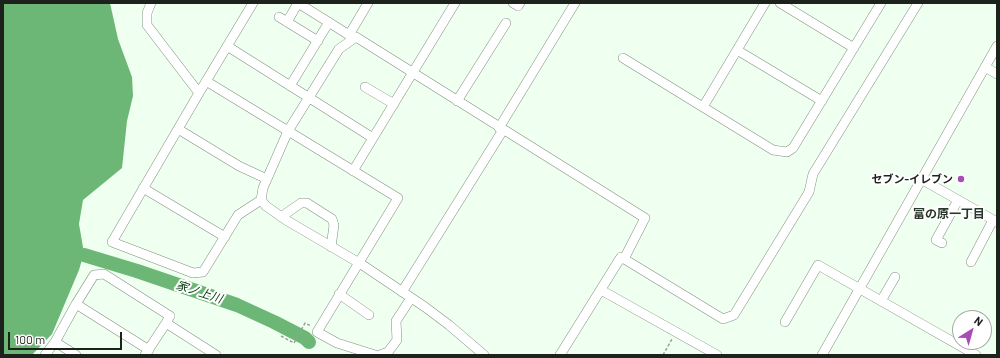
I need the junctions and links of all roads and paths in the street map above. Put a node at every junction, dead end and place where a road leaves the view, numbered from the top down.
1 (151, 3) edge
2 (253, 3) edge
3 (298, 3) edge
4 (368, 3) edge
5 (454, 3) edge
6 (513, 3) edge
7 (520, 3) edge
8 (574, 3) edge
9 (765, 3) edge
10 (780, 3) edge
11 (881, 3) edge
12 (918, 3) edge
13 (279, 17) dead end
14 (287, 22) junction
15 (329, 22) junction
16 (506, 23) dead end
17 (352, 36) junction
18 (318, 41) junction
19 (227, 46) junction
20 (997, 46) edge
21 (854, 48) junction
22 (737, 50) junction
23 (623, 58) dead end
24 (985, 67) junction
25 (413, 73) junction
26 (997, 74) edge
27 (206, 81) junction
28 (290, 86) junction
29 (365, 87) dead end
30 (199, 93) junction
31 (308, 98) junction
32 (457, 101) junction
33 (822, 101) junction
34 (394, 104) junction
35 (703, 107) junction
36 (178, 129) junction
37 (501, 129) junction
38 (288, 131) junction
39 (373, 138) junction
40 (353, 171) junction
41 (267, 179) junction
42 (921, 179) junction
43 (143, 188) junction
44 (261, 200) junction
45 (958, 200) junction
46 (281, 217) junction
47 (995, 221) edge
48 (225, 237) junction
49 (936, 240) dead end
50 (331, 247) junction
51 (624, 259) junction
52 (971, 262) dead end
53 (359, 263) junction
54 (895, 277) dead end
55 (859, 288) junction
56 (601, 290) junction
57 (402, 292) junction
58 (340, 294) junction
59 (411, 298) junction
60 (881, 301) junction
61 (76, 304) junction
62 (369, 315) dead end
63 (785, 322) dead end
64 (166, 323) junction
65 (318, 330) junction
66 (676, 332) junction
67 (281, 336) dead end
68 (55, 342) junction
69 (147, 352) edge
70 (44, 355) edge
71 (76, 355) edge
72 (216, 355) edge
73 (375, 355) edge
74 (380, 355) edge
75 (484, 355) edge
76 (560, 355) edge
77 (663, 355) edge
78 (717, 355) edge
79 (822, 355) edge
80 (976, 355) edge

1 - 30 street
2 - 19 street
3 - 14 street
3 - 15 street
4 - 17 street
5 - 25 street
6 - 7 street
8 - 37 street
9 - 22 street
10 - 21 street
11 - 21 street
12 - 51 street
13 - 14 street
14 - 18 street
15 - 17 street
15 - 18 street
16 - 32 street
17 - 25 street
17 - 31 street
18 - 28 street
19 - 27 street
19 - 28 street
20 - 24 street
21 - 33 street
22 - 33 street
22 - 35 street
23 - 35 street
24 - 26 street
24 - 42 street
25 - 32 street
25 - 34 street
27 - 30 street
27 - 38 street
28 - 31 street
29 - 34 street
30 - 36 street
31 - 38 street
31 - 39 street
32 - 37 street
33 - 35 street
34 - 39 street
36 - 41 street
36 - 43 street
37 - 51 street
37 - 57 street
38 - 40 street
38 - 41 street
39 - 40 street
40 - 53 street
41 - 44 street
42 - 45 street
42 - 55 street
43 - 48 street
43 - 48 street
44 - 46 street
44 - 48 street
45 - 47 street
45 - 49 street
46 - 50 street
46 - 50 street
47 - 52 street
50 - 53 street
51 - 56 street
53 - 57 street
53 - 58 street
54 - 60 street
55 - 60 street
55 - 63 street
55 - 79 street
56 - 66 street
56 - 76 street
57 - 59 street
58 - 62 street
58 - 65 street
59 - 74 street
59 - 75 street
60 - 80 street
61 - 64 street
61 - 68 street
61 - 69 street
64 - 69 street
64 - 72 street
65 - 67 path
65 - 73 street
66 - 77 path
66 - 78 street
68 - 70 street
68 - 71 street

